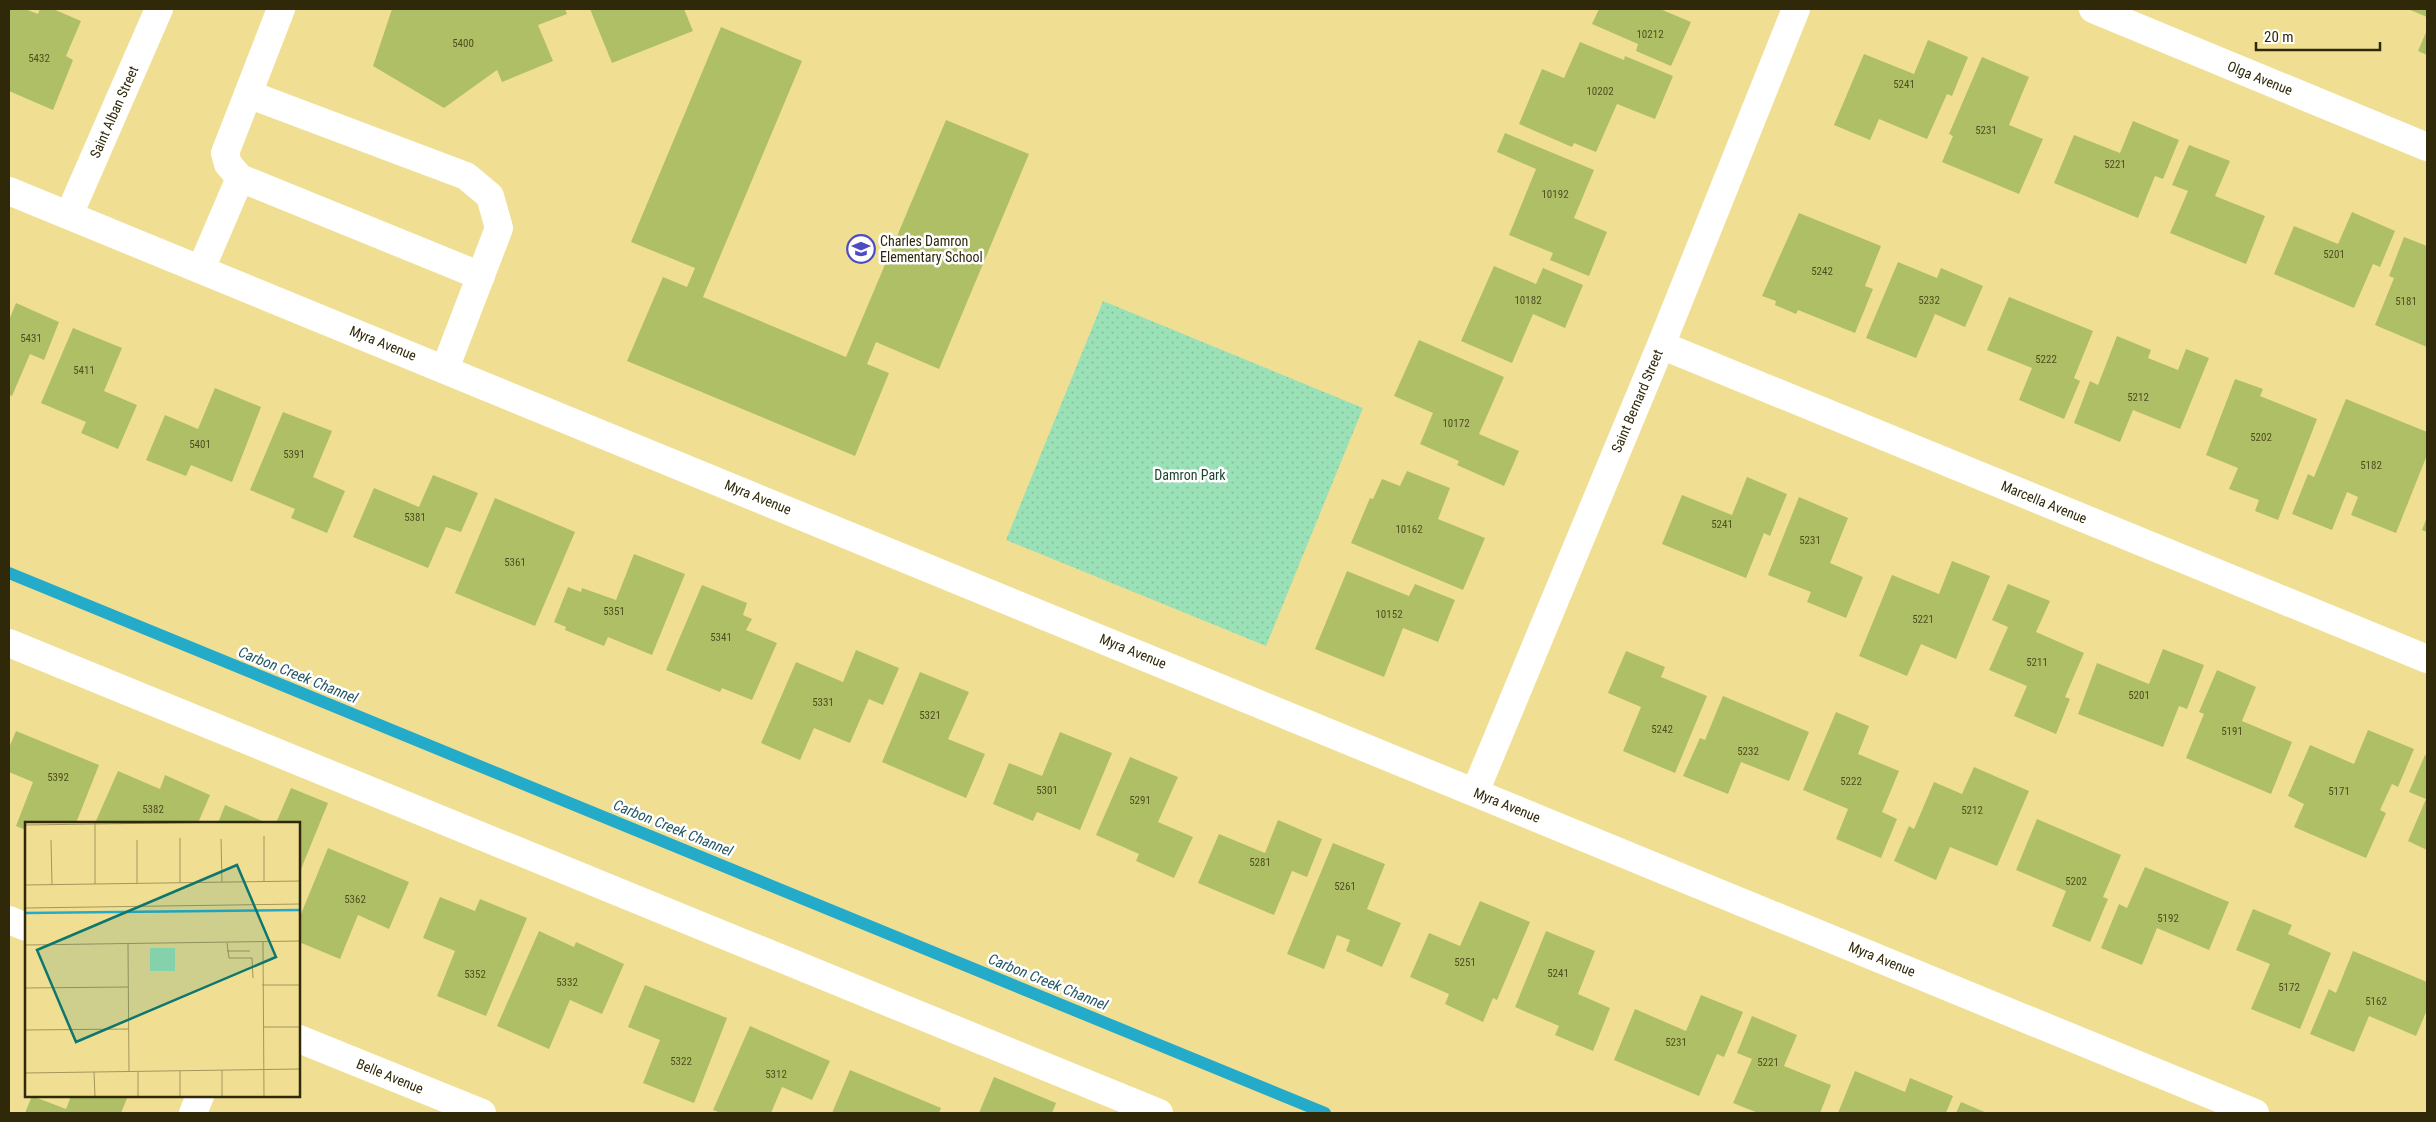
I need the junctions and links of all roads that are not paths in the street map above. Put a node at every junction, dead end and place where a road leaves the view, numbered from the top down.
1 (159, 9) edge
2 (281, 9) edge
3 (1796, 9) edge
4 (2093, 9) edge
5 (248, 94) junction
6 (2427, 147) edge
7 (240, 178) junction
8 (9, 191) edge
9 (69, 215) junction
10 (201, 269) junction
11 (481, 276) junction
12 (1661, 345) junction
13 (445, 368) junction
14 (9, 644) edge
15 (2427, 659) edge
16 (1475, 792) junction
17 (9, 920) edge
18 (25, 927) edge
19 (300, 1039) edge
20 (200, 1097) edge
21 (193, 1113) edge
22 (482, 1113) edge
23 (1159, 1113) edge
24 (2255, 1113) edge

1 - 9 street, Saint Alban Street
2 - 5 street
3 - 12 street, Saint Bernard Street
4 - 6 street, Olga Avenue
5 - 7 street
5 - 11 street
7 - 10 street
7 - 11 street
8 - 9 street, Myra Avenue
9 - 10 street, Myra Avenue
10 - 13 street, Myra Avenue
11 - 13 street
12 - 15 street, Marcella Avenue
12 - 16 street, Saint Bernard Street
13 - 16 street, Myra Avenue
14 - 23 street
16 - 24 street, Myra Avenue
17 - 18 street
19 - 22 street, Belle Avenue
20 - 21 street

